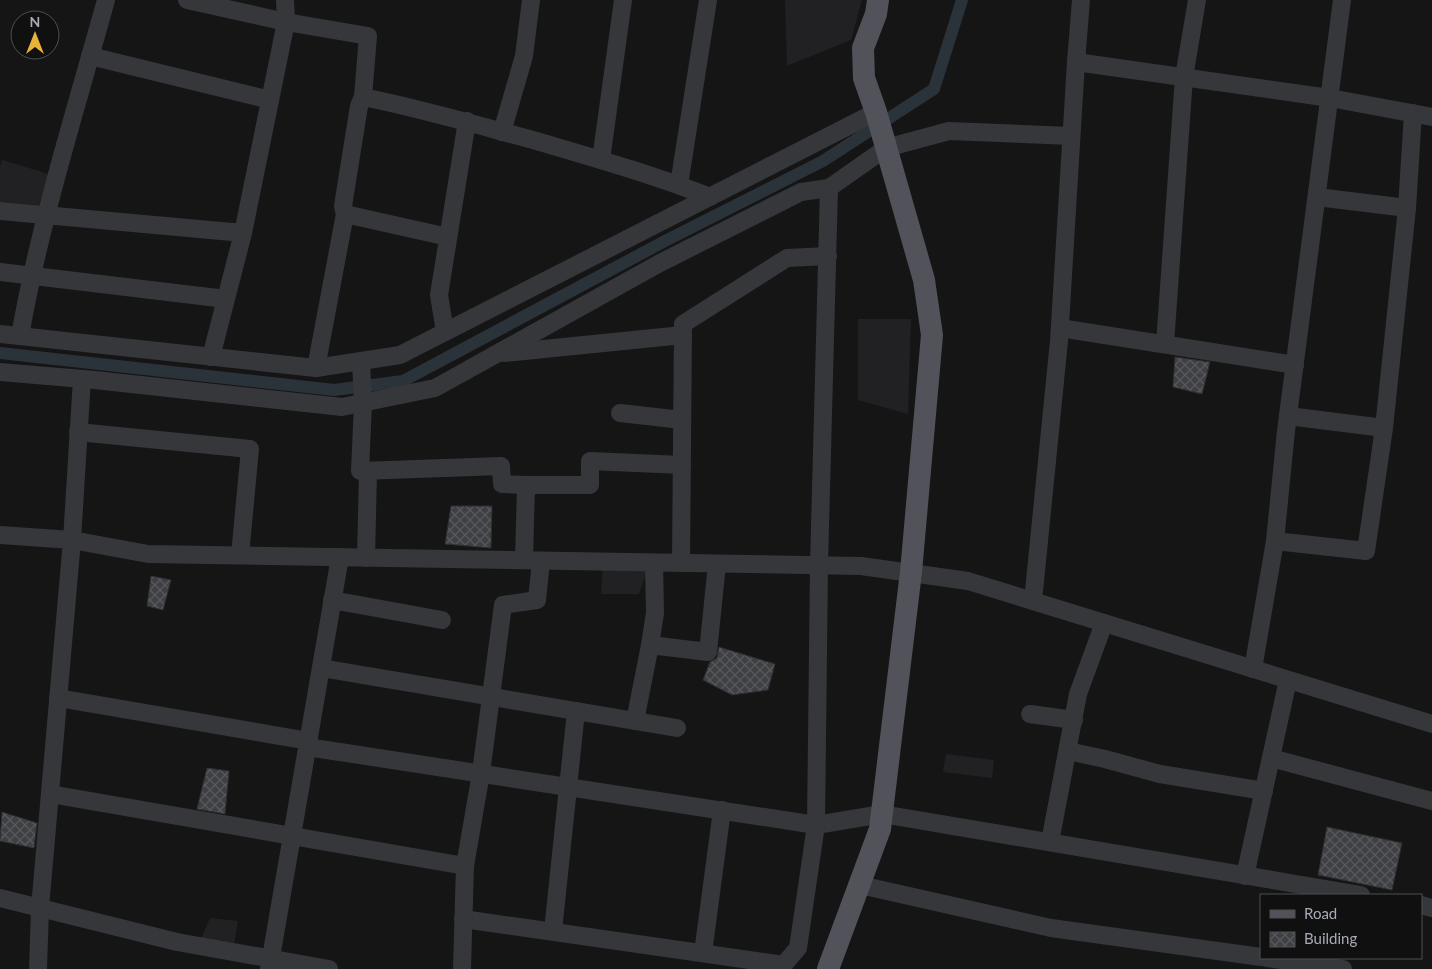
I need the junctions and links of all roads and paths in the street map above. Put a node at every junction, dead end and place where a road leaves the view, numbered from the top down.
1 (106, 0) edge
2 (187, 0) edge
3 (285, 0) edge
4 (531, 0) edge
5 (623, 0) edge
6 (708, 0) edge
7 (878, 0) edge
8 (1081, 0) edge
9 (1197, 0) edge
10 (1342, 0) edge
11 (286, 22) junction
12 (90, 56) junction
13 (1076, 62) junction
14 (1184, 77) junction
15 (363, 97) junction
16 (1330, 98) junction
17 (270, 100) junction
18 (876, 112) junction
19 (1413, 113) junction
20 (1432, 117) edge
21 (467, 121) junction
22 (502, 132) junction
23 (1072, 136) junction
24 (886, 148) junction
25 (601, 160) junction
26 (679, 185) junction
27 (830, 188) junction
28 (710, 197) junction
29 (1317, 197) junction
30 (1407, 208) junction
31 (0, 211) edge
32 (345, 214) junction
33 (46, 215) junction
34 (244, 233) junction
35 (448, 237) junction
36 (828, 256) junction
37 (0, 272) edge
38 (30, 277) junction
39 (226, 299) junction
40 (1060, 328) junction
41 (445, 332) junction
42 (0, 334) edge
43 (683, 335) junction
44 (20, 336) junction
45 (1165, 344) junction
46 (496, 354) junction
47 (211, 357) junction
48 (361, 361) junction
49 (1295, 365) junction
50 (316, 368) junction
51 (0, 372) edge
52 (82, 379) junction
53 (362, 403) junction
54 (620, 413) dead end
55 (1288, 416) junction
56 (682, 420) junction
57 (1384, 428) junction
58 (78, 432) junction
59 (682, 465) junction
60 (368, 472) junction
61 (526, 485) junction
62 (0, 535) edge
63 (72, 540) junction
64 (1275, 541) junction
65 (240, 555) junction
66 (340, 557) junction
67 (366, 558) junction
68 (533, 560) junction
69 (654, 562) junction
70 (681, 563) junction
71 (717, 564) junction
72 (819, 565) junction
73 (911, 572) junction
74 (332, 600) junction
75 (1033, 601) junction
76 (442, 620) dead end
77 (1104, 623) junction
78 (650, 644) junction
79 (321, 668) junction
80 (1253, 669) junction
81 (1288, 680) junction
82 (491, 697) junction
83 (58, 698) junction
84 (576, 711) junction
85 (1030, 714) dead end
86 (1074, 720) junction
87 (635, 721) junction
88 (1432, 724) edge
89 (677, 728) dead end
90 (308, 744) junction
91 (1068, 751) junction
92 (1271, 758) junction
93 (481, 774) junction
94 (567, 787) junction
95 (1264, 791) junction
96 (50, 794) junction
97 (1432, 801) edge
98 (722, 810) junction
99 (882, 814) junction
100 (816, 824) junction
101 (293, 835) junction
102 (1050, 842) junction
103 (465, 866) junction
104 (1245, 876) junction
105 (860, 885) junction
106 (1355, 894) edge
107 (0, 898) edge
108 (40, 908) junction
109 (463, 919) junction
110 (553, 931) junction
111 (703, 953) junction
112 (1260, 957) edge
113 (1274, 959) edge
114 (270, 964) edge
115 (782, 967) edge
116 (38, 969) edge
117 (329, 969) edge
118 (462, 969) edge
119 (828, 969) edge
120 (1343, 969) edge

1 - 12 street
2 - 11 street
3 - 11 street
4 - 22 street
5 - 25 street
6 - 26 street
7 - 18 main road
8 - 13 street
9 - 14 street
10 - 16 street
11 - 15 street
11 - 17 street
12 - 17 street
12 - 33 street
13 - 14 street
13 - 23 street
14 - 16 street
14 - 45 street
15 - 21 street
15 - 32 street
16 - 19 street
16 - 29 street
17 - 34 street
18 - 24 main road
18 - 28 street
19 - 20 street
19 - 30 street
21 - 22 street
21 - 35 street
22 - 25 street
23 - 24 street
23 - 40 street
24 - 27 street
24 - 73 main road
25 - 26 street
26 - 28 street
27 - 36 street
27 - 46 street
28 - 41 street
29 - 30 street
29 - 49 street
30 - 57 street
31 - 33 street
32 - 35 street
32 - 50 street
33 - 34 street
33 - 38 street
34 - 39 street
35 - 41 street
36 - 43 street
36 - 72 street
37 - 38 street
38 - 39 street
38 - 44 street
39 - 47 street
40 - 45 street
40 - 75 street
41 - 48 street
42 - 44 street
43 - 46 street
43 - 56 street
44 - 47 street
45 - 49 street
46 - 53 street
47 - 50 street
48 - 50 street
48 - 53 street
49 - 55 street
51 - 52 street
52 - 53 street
52 - 58 street
53 - 60 street
54 - 56 street
55 - 57 street
55 - 64 street
56 - 59 street
57 - 64 street
58 - 63 street
58 - 65 street
59 - 61 street
59 - 70 street
60 - 61 street
60 - 67 street
61 - 68 street
62 - 63 street
63 - 65 street
63 - 83 street
64 - 80 street
65 - 66 street
66 - 67 street
66 - 74 street
67 - 68 street
68 - 69 street
68 - 82 street
69 - 70 street
69 - 78 street
70 - 71 street
71 - 72 street
71 - 78 street
72 - 73 street
72 - 100 street
73 - 75 street
73 - 99 main road
74 - 76 street
74 - 79 street
75 - 77 street
77 - 80 street
77 - 86 street
78 - 87 street
79 - 82 street
79 - 90 street
80 - 81 street
81 - 88 street
81 - 92 street
82 - 84 street
82 - 93 street
83 - 90 street
83 - 96 street
84 - 87 street
84 - 94 street
85 - 86 street
86 - 91 street
87 - 89 street
90 - 93 street
90 - 101 street
91 - 95 street
91 - 102 street
92 - 95 street
92 - 97 street
93 - 94 street
93 - 103 street
94 - 98 street
94 - 110 street
95 - 104 street
96 - 101 street
96 - 108 street
98 - 100 street
98 - 111 street
99 - 100 street
99 - 102 street
99 - 105 main road
100 - 115 street
101 - 103 street
101 - 114 street
102 - 104 street
103 - 109 street
104 - 106 street
105 - 112 street
105 - 119 main road
107 - 108 street
108 - 114 street
108 - 116 street
109 - 110 street
109 - 118 street
110 - 111 street
111 - 115 street
113 - 120 street
114 - 117 street

